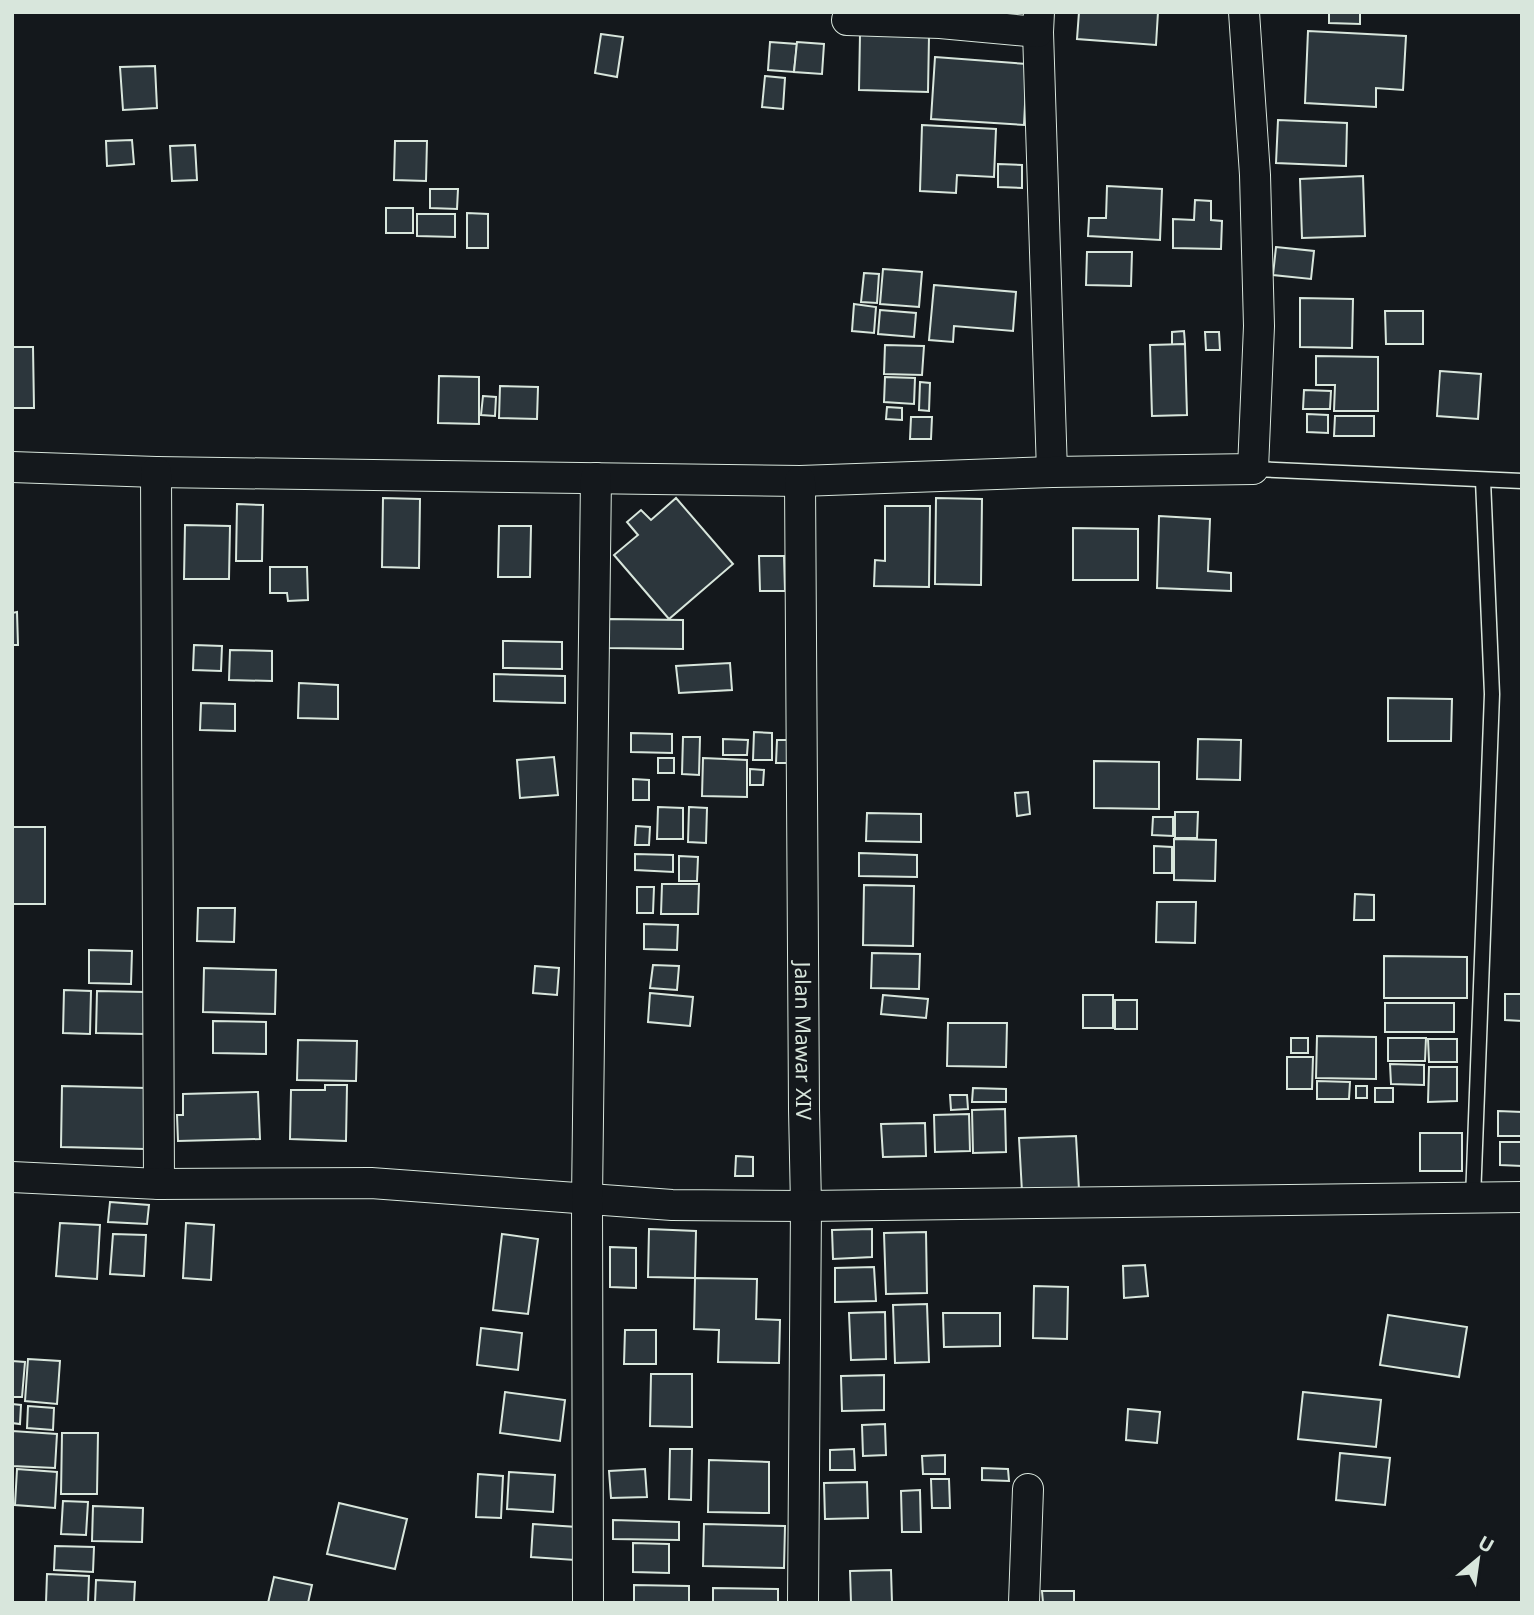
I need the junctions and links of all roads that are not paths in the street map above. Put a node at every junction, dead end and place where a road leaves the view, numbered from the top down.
1 (1244, 12) edge
2 (847, 20) dead end
3 (1038, 22) edge
4 (12, 467) edge
5 (1253, 469) junction
6 (156, 472) junction
7 (1052, 472) junction
8 (596, 478) junction
9 (800, 481) junction
10 (1483, 481) junction
11 (1522, 481) edge
12 (12, 1177) edge
13 (159, 1184) junction
14 (1522, 1197) edge
15 (587, 1199) junction
16 (1473, 1199) junction
17 (806, 1206) junction
18 (1028, 1489) dead end
19 (588, 1603) edge
20 (803, 1603) edge
21 (1024, 1603) edge

1 - 5 street
2 - 3 street
3 - 7 street
4 - 6 street
5 - 7 street
5 - 10 lane
6 - 8 street
6 - 13 street
7 - 9 street
8 - 9 street
8 - 15 street
9 - 17 street, Jalan Mawar XIV
10 - 11 lane
10 - 16 lane
12 - 13 street
13 - 15 street
14 - 16 street
15 - 17 street
15 - 19 street
16 - 17 street
17 - 20 street, Jalan Mawar XIV
18 - 21 street

